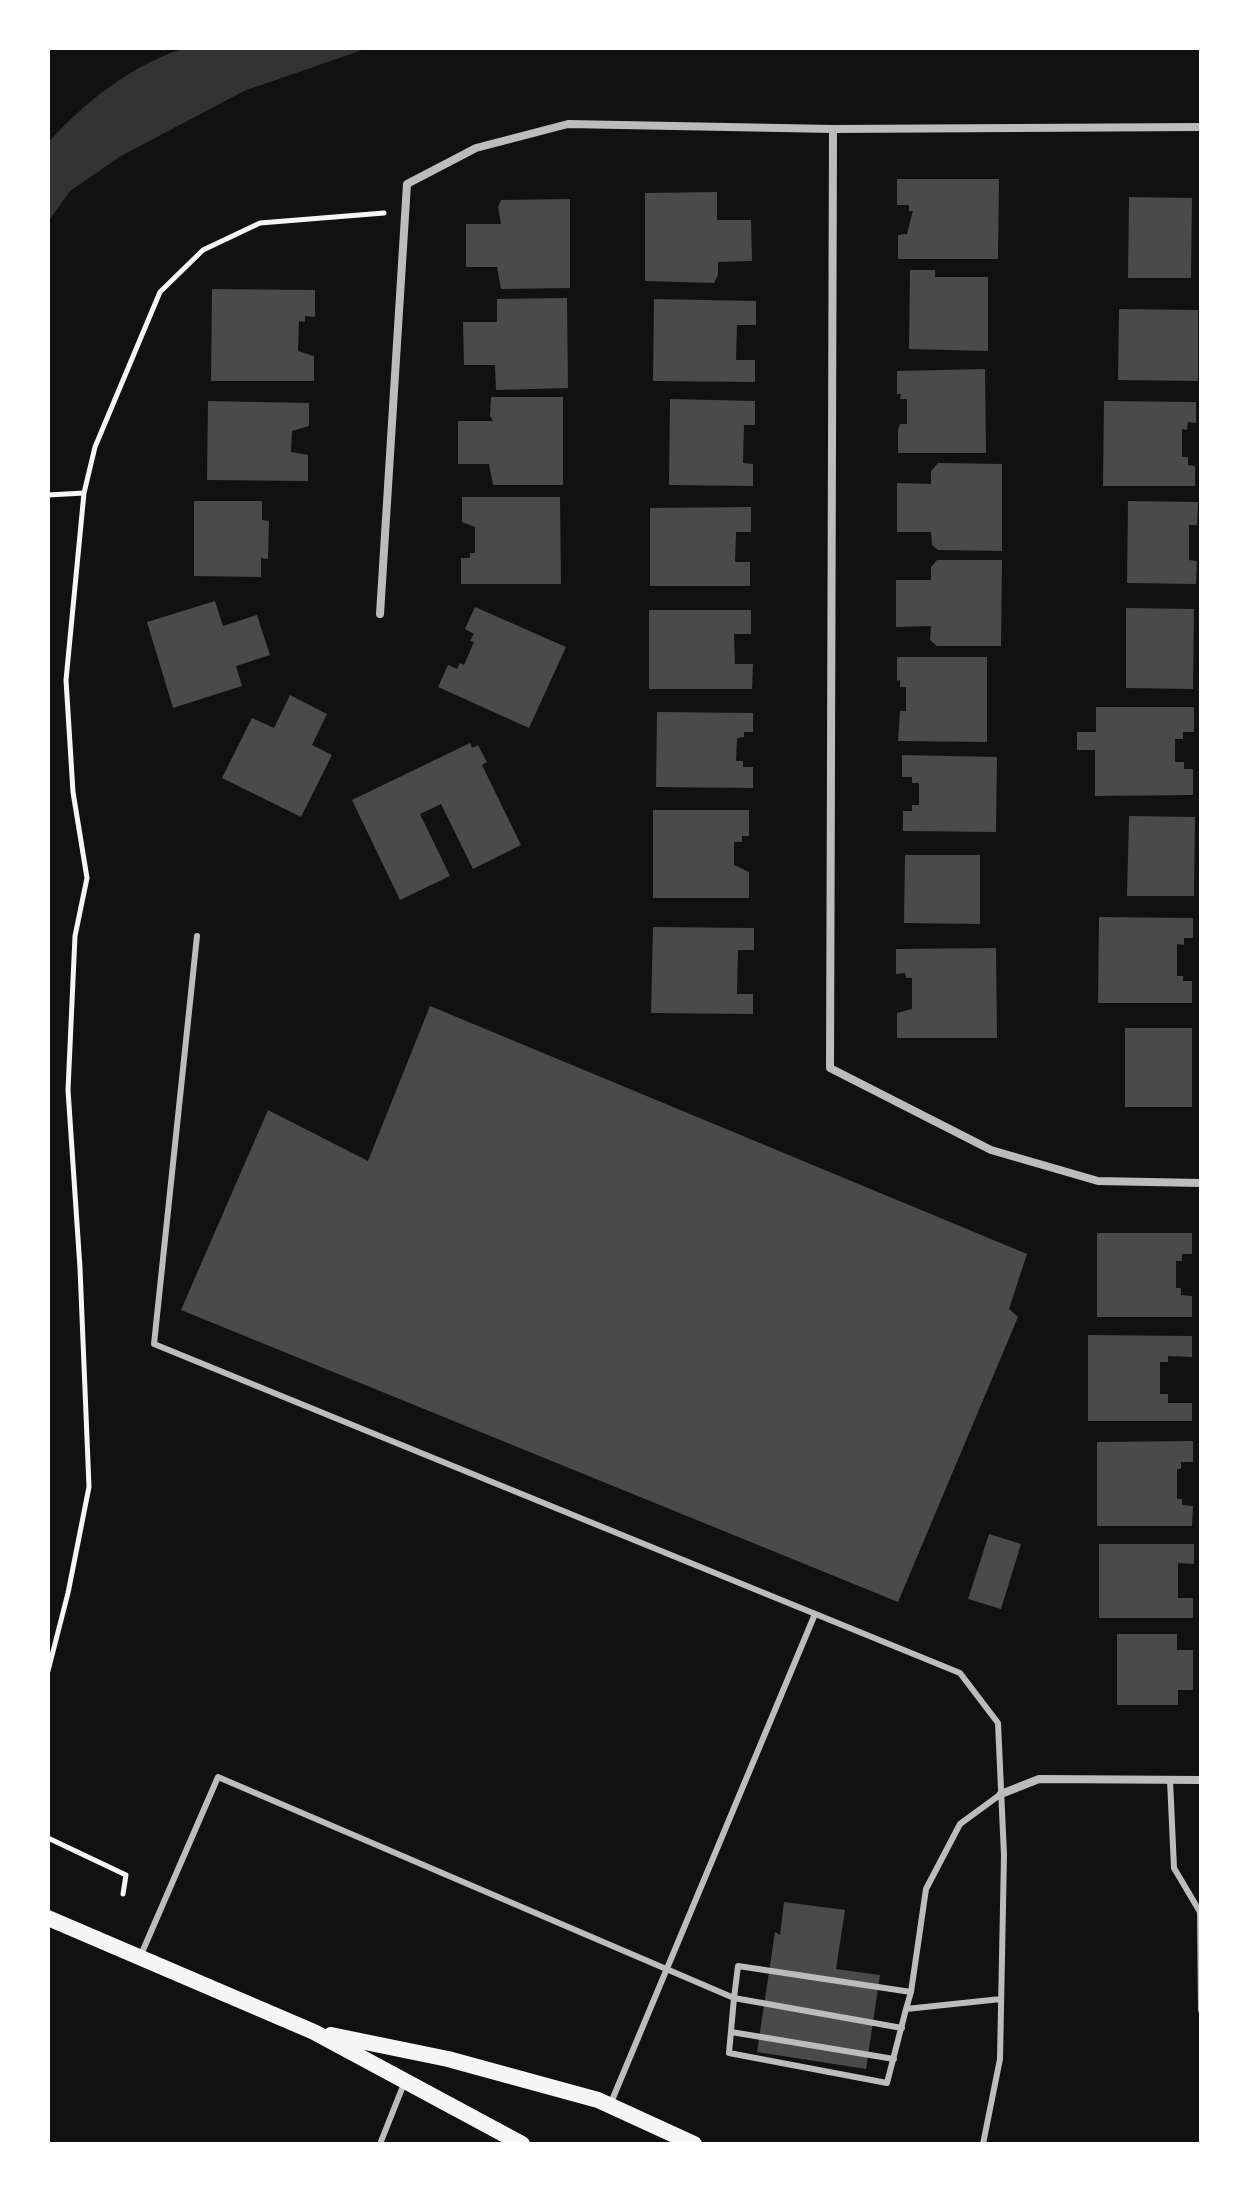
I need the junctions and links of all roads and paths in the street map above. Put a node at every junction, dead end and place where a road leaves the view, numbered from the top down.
1 (1201, 127) edge
2 (833, 129) junction
3 (381, 213) dead end
4 (83, 493) junction
5 (48, 495) edge
6 (380, 614) dead end
7 (197, 936) dead end
8 (1201, 1183) edge
9 (815, 1614) junction
10 (48, 1671) edge
11 (1170, 1780) junction
12 (1201, 1780) edge
13 (1001, 1794) junction
14 (48, 1838) edge
15 (123, 1894) dead end
16 (48, 1918) edge
17 (140, 1957) junction
18 (666, 1971) junction
19 (911, 1992) junction
20 (734, 1998) junction
21 (1001, 1999) junction
22 (906, 2009) junction
23 (1201, 2010) edge
24 (902, 2028) junction
25 (314, 2032) junction
26 (731, 2032) junction
27 (894, 2059) junction
28 (405, 2081) junction
29 (610, 2105) junction
30 (380, 2144) edge
31 (522, 2144) edge
32 (694, 2144) edge
33 (983, 2144) edge

1 - 2 street
2 - 6 street
2 - 8 street
3 - 4 path
4 - 5 path
4 - 10 path
7 - 9 lane
9 - 13 lane
9 - 18 lane
11 - 12 street
11 - 13 street
11 - 23 lane
13 - 19 lane
13 - 21 lane
14 - 15 path
16 - 17 main road
17 - 18 lane
17 - 25 main road
18 - 20 lane
18 - 29 lane
19 - 20 lane
19 - 22 lane
20 - 24 lane
20 - 26 lane
21 - 22 lane
21 - 33 lane
22 - 24 lane
24 - 27 lane
25 - 28 main road
25 - 29 main road
26 - 27 lane
26 - 27 lane
28 - 30 lane
28 - 31 main road
29 - 32 main road

